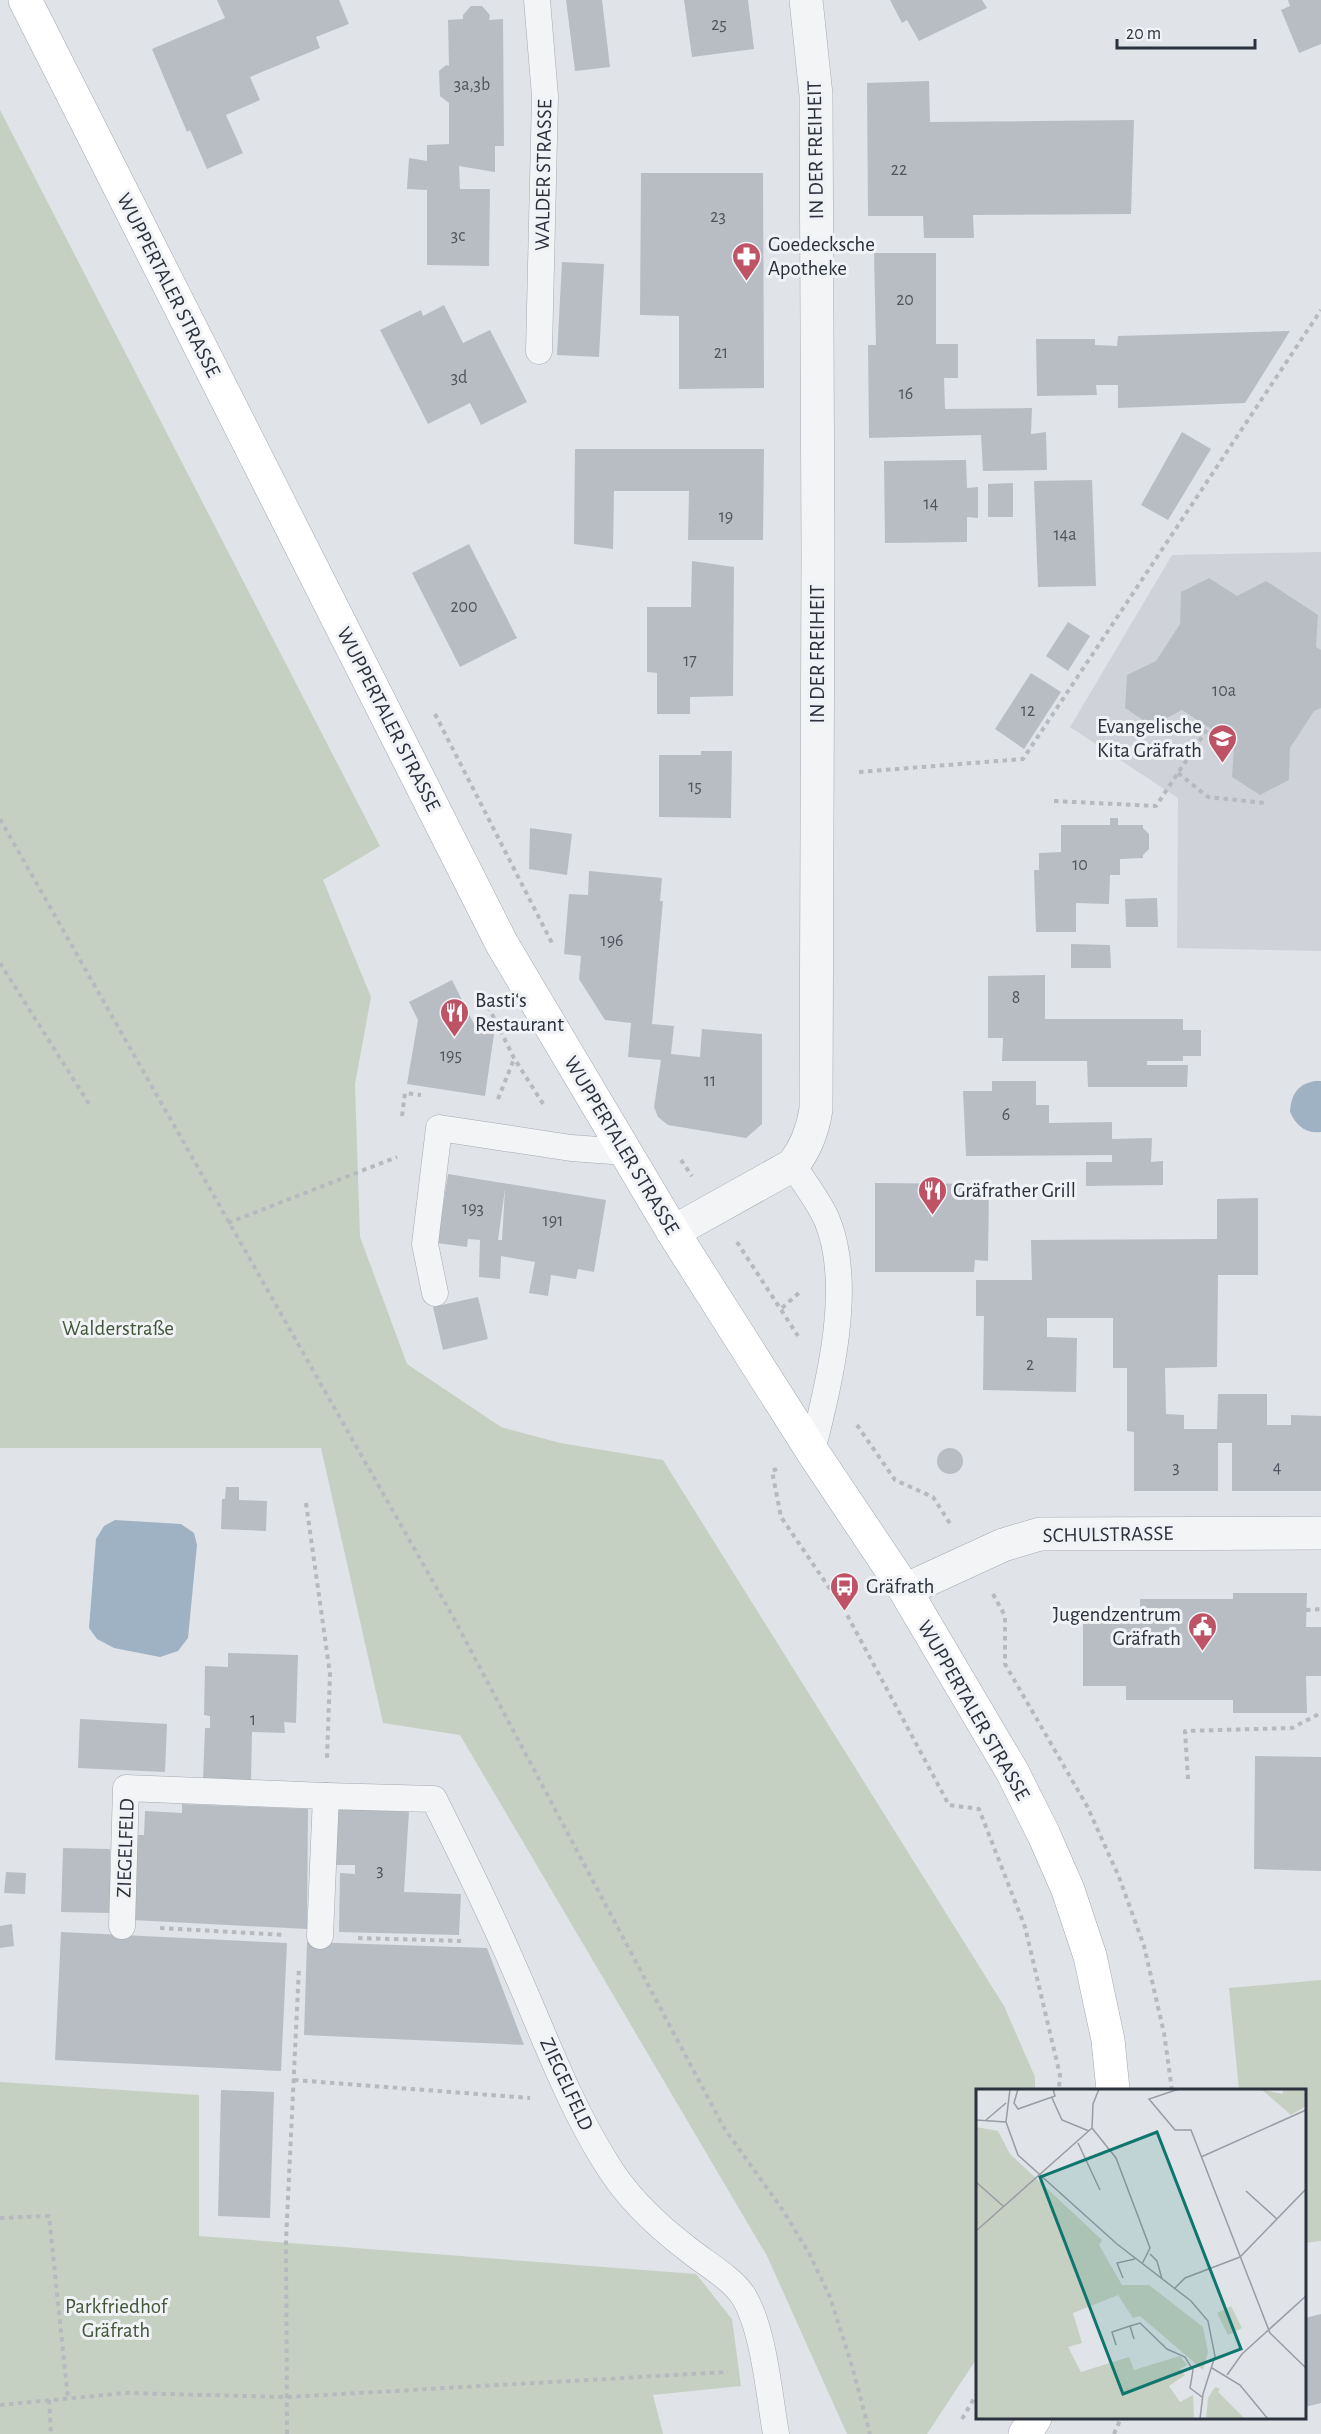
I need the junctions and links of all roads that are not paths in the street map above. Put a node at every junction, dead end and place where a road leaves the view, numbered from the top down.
1 (25, 0) edge
2 (537, 0) edge
3 (806, 0) edge
4 (539, 351) dead end
5 (626, 1152) junction
6 (793, 1165) junction
7 (673, 1232) junction
8 (435, 1293) dead end
9 (812, 1451) junction
10 (1321, 1533) edge
11 (905, 1590) junction
12 (326, 1796) junction
13 (122, 1926) dead end
14 (320, 1936) dead end
15 (1113, 2089) edge
16 (1034, 2419) edge
17 (776, 2434) edge
18 (1025, 2434) edge

1 - 5 main road, WUPPERTALER STRASSE
2 - 4 lane, WALDER STRASSE
3 - 6 street, IN DER FREIHEIT
5 - 7 main road, WUPPERTALER STRASSE
5 - 8 lane
6 - 7 street
6 - 9 lane
7 - 9 main road, WUPPERTALER STRASSE
9 - 11 main road, WUPPERTALER STRASSE
10 - 11 street, SCHULSTRASSE
11 - 15 main road, WUPPERTALER STRASSE
12 - 13 lane, ZIEGELFELD
12 - 14 lane
12 - 17 lane, ZIEGELFELD
16 - 18 main road

